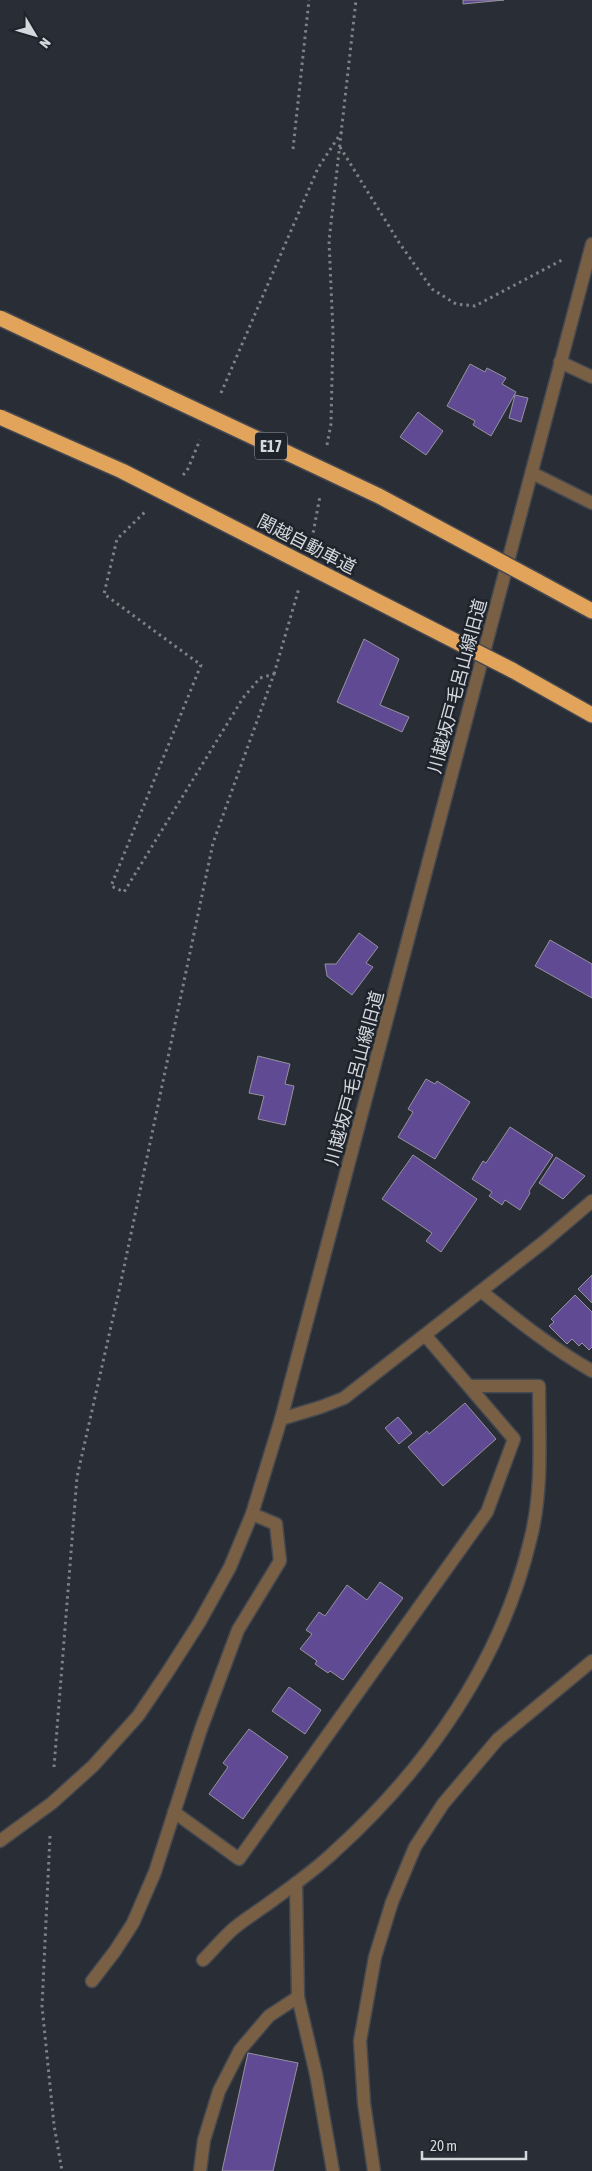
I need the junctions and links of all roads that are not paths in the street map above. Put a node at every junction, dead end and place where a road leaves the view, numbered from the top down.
1 (592, 244) edge
2 (0, 318) edge
3 (560, 362) junction
4 (592, 377) edge
5 (0, 417) edge
6 (532, 473) junction
7 (592, 503) edge
8 (592, 610) edge
9 (592, 714) edge
10 (592, 1200) edge
11 (481, 1291) junction
12 (425, 1335) junction
13 (592, 1371) edge
14 (469, 1386) junction
15 (281, 1419) junction
16 (252, 1514) junction
17 (592, 1661) edge
18 (174, 1812) junction
19 (0, 1841) edge
20 (296, 1883) junction
21 (203, 1960) dead end
22 (92, 1981) dead end
23 (298, 1997) junction
24 (200, 2171) edge
25 (333, 2171) edge
26 (374, 2171) edge

1 - 3 street, 川越坂戸毛呂山線旧道
2 - 8 highway, E17, bridge
3 - 4 street
3 - 6 street, 川越坂戸毛呂山線旧道
5 - 9 highway, 関越自動車道, bridge
6 - 7 street
6 - 15 street, 川越坂戸毛呂山線旧道
10 - 11 street
11 - 12 street
11 - 13 street
12 - 14 street
12 - 15 street
14 - 18 street
14 - 20 street
15 - 16 street, 川越坂戸毛呂山線旧道
16 - 18 street
16 - 19 street, 川越坂戸毛呂山線旧道
17 - 26 street
18 - 22 street
20 - 21 street
20 - 23 street
23 - 24 street
23 - 25 street

